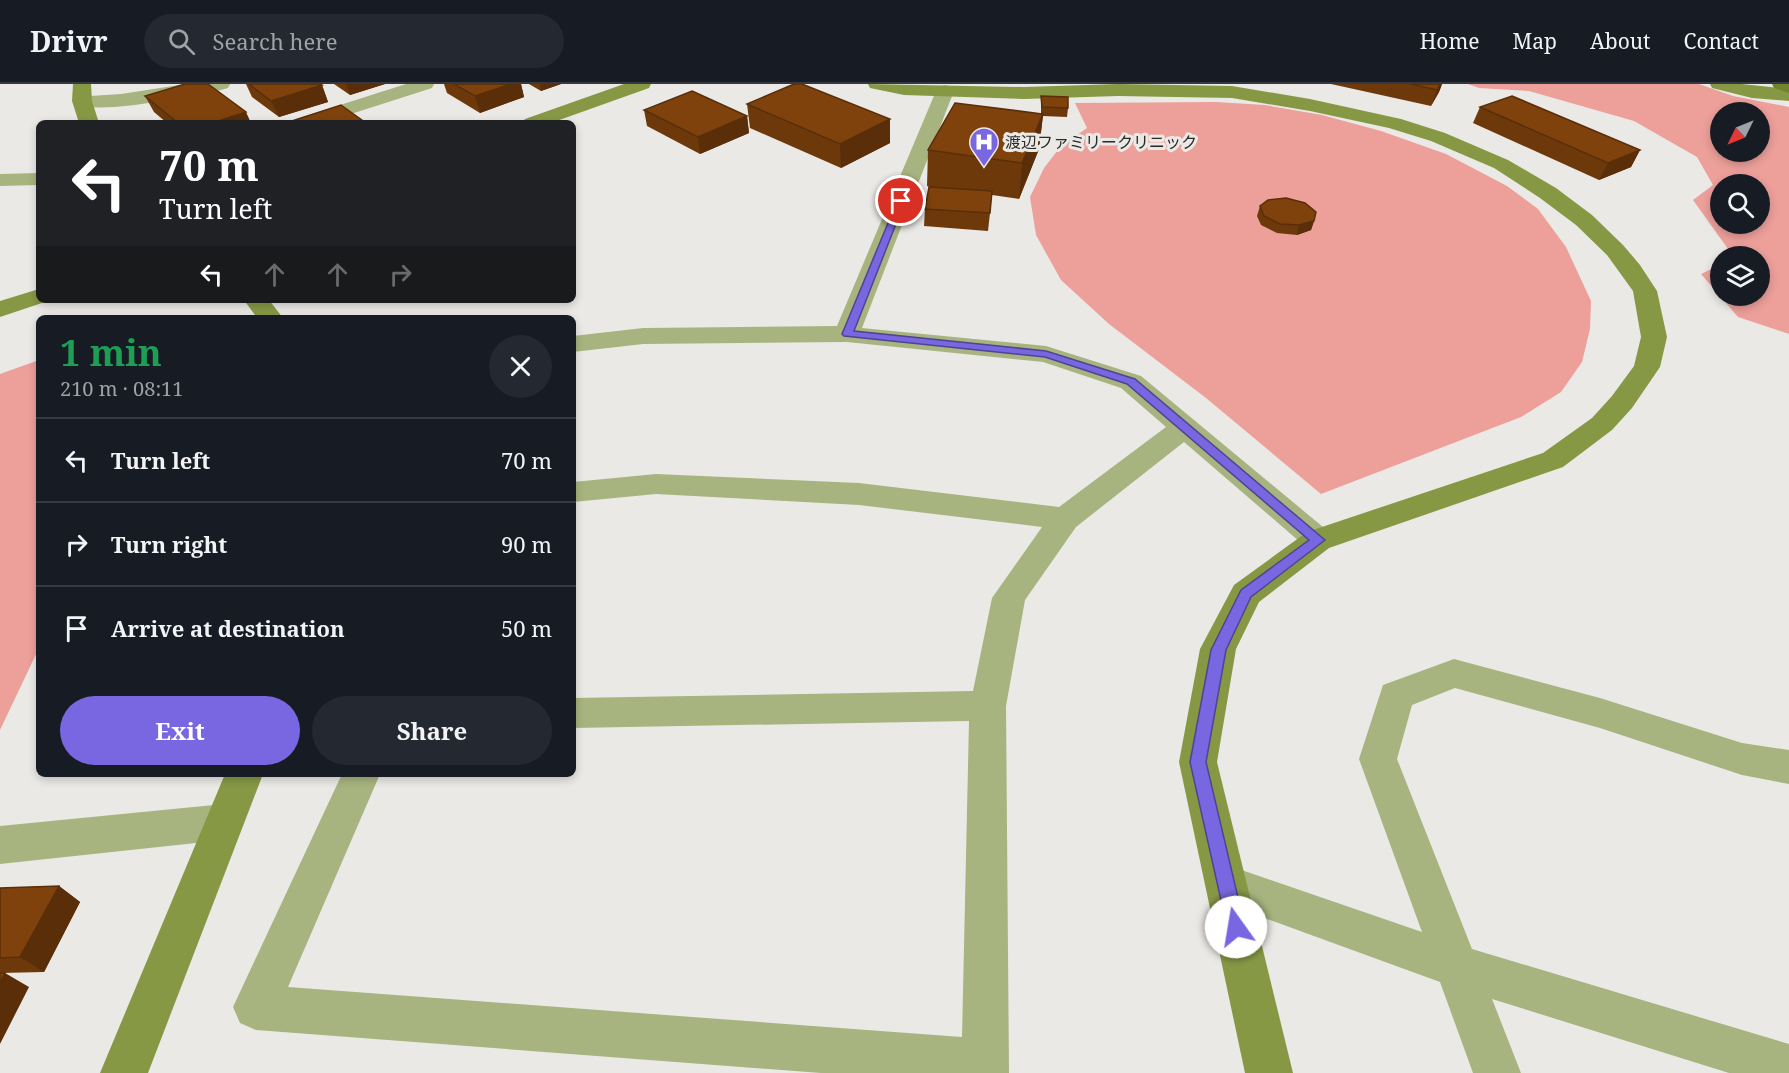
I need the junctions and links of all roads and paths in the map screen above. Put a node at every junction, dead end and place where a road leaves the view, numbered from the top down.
1 (221, 84) edge
2 (425, 84) edge
3 (642, 84) edge
4 (877, 84) edge
5 (1719, 84) edge
6 (1782, 84) edge
7 (1789, 87) edge
8 (1231, 88) edge
9 (945, 91) junction
10 (82, 93) edge
11 (1789, 95) edge
12 (121, 100) junction
13 (136, 115) dead end
14 (88, 120) edge
15 (312, 120) edge
16 (540, 120) edge
17 (36, 179) edge
18 (0, 180) edge
19 (36, 297) edge
20 (258, 303) edge
21 (0, 309) edge
22 (268, 315) edge
23 (848, 334) junction
24 (576, 344) edge
25 (1185, 427) junction
26 (576, 492) edge
27 (1065, 519) junction
28 (1318, 540) junction
29 (988, 706) junction
30 (576, 713) edge
31 (1789, 767) edge
32 (243, 777) edge
33 (360, 777) edge
34 (224, 822) junction
35 (0, 845) edge
36 (1227, 885) junction
37 (1456, 966) junction
38 (985, 1068) edge
39 (1789, 1068) edge
40 (124, 1073) edge
41 (1269, 1073) edge
42 (1497, 1073) edge

1 - 12 street
2 - 15 street
3 - 16 street
4 - 9 street
5 - 11 street
6 - 7 main road
8 - 9 street
8 - 28 street
9 - 23 street
10 - 12 street
10 - 14 street
12 - 13 street
17 - 18 street
19 - 21 street
20 - 22 street
23 - 24 street
23 - 25 street
25 - 27 street
25 - 28 street
26 - 27 street
27 - 29 street
28 - 36 street
29 - 30 street
29 - 38 street
31 - 37 street
32 - 34 street
33 - 38 street
34 - 35 street
34 - 40 street
36 - 37 street
36 - 41 street
37 - 39 street
37 - 42 street

